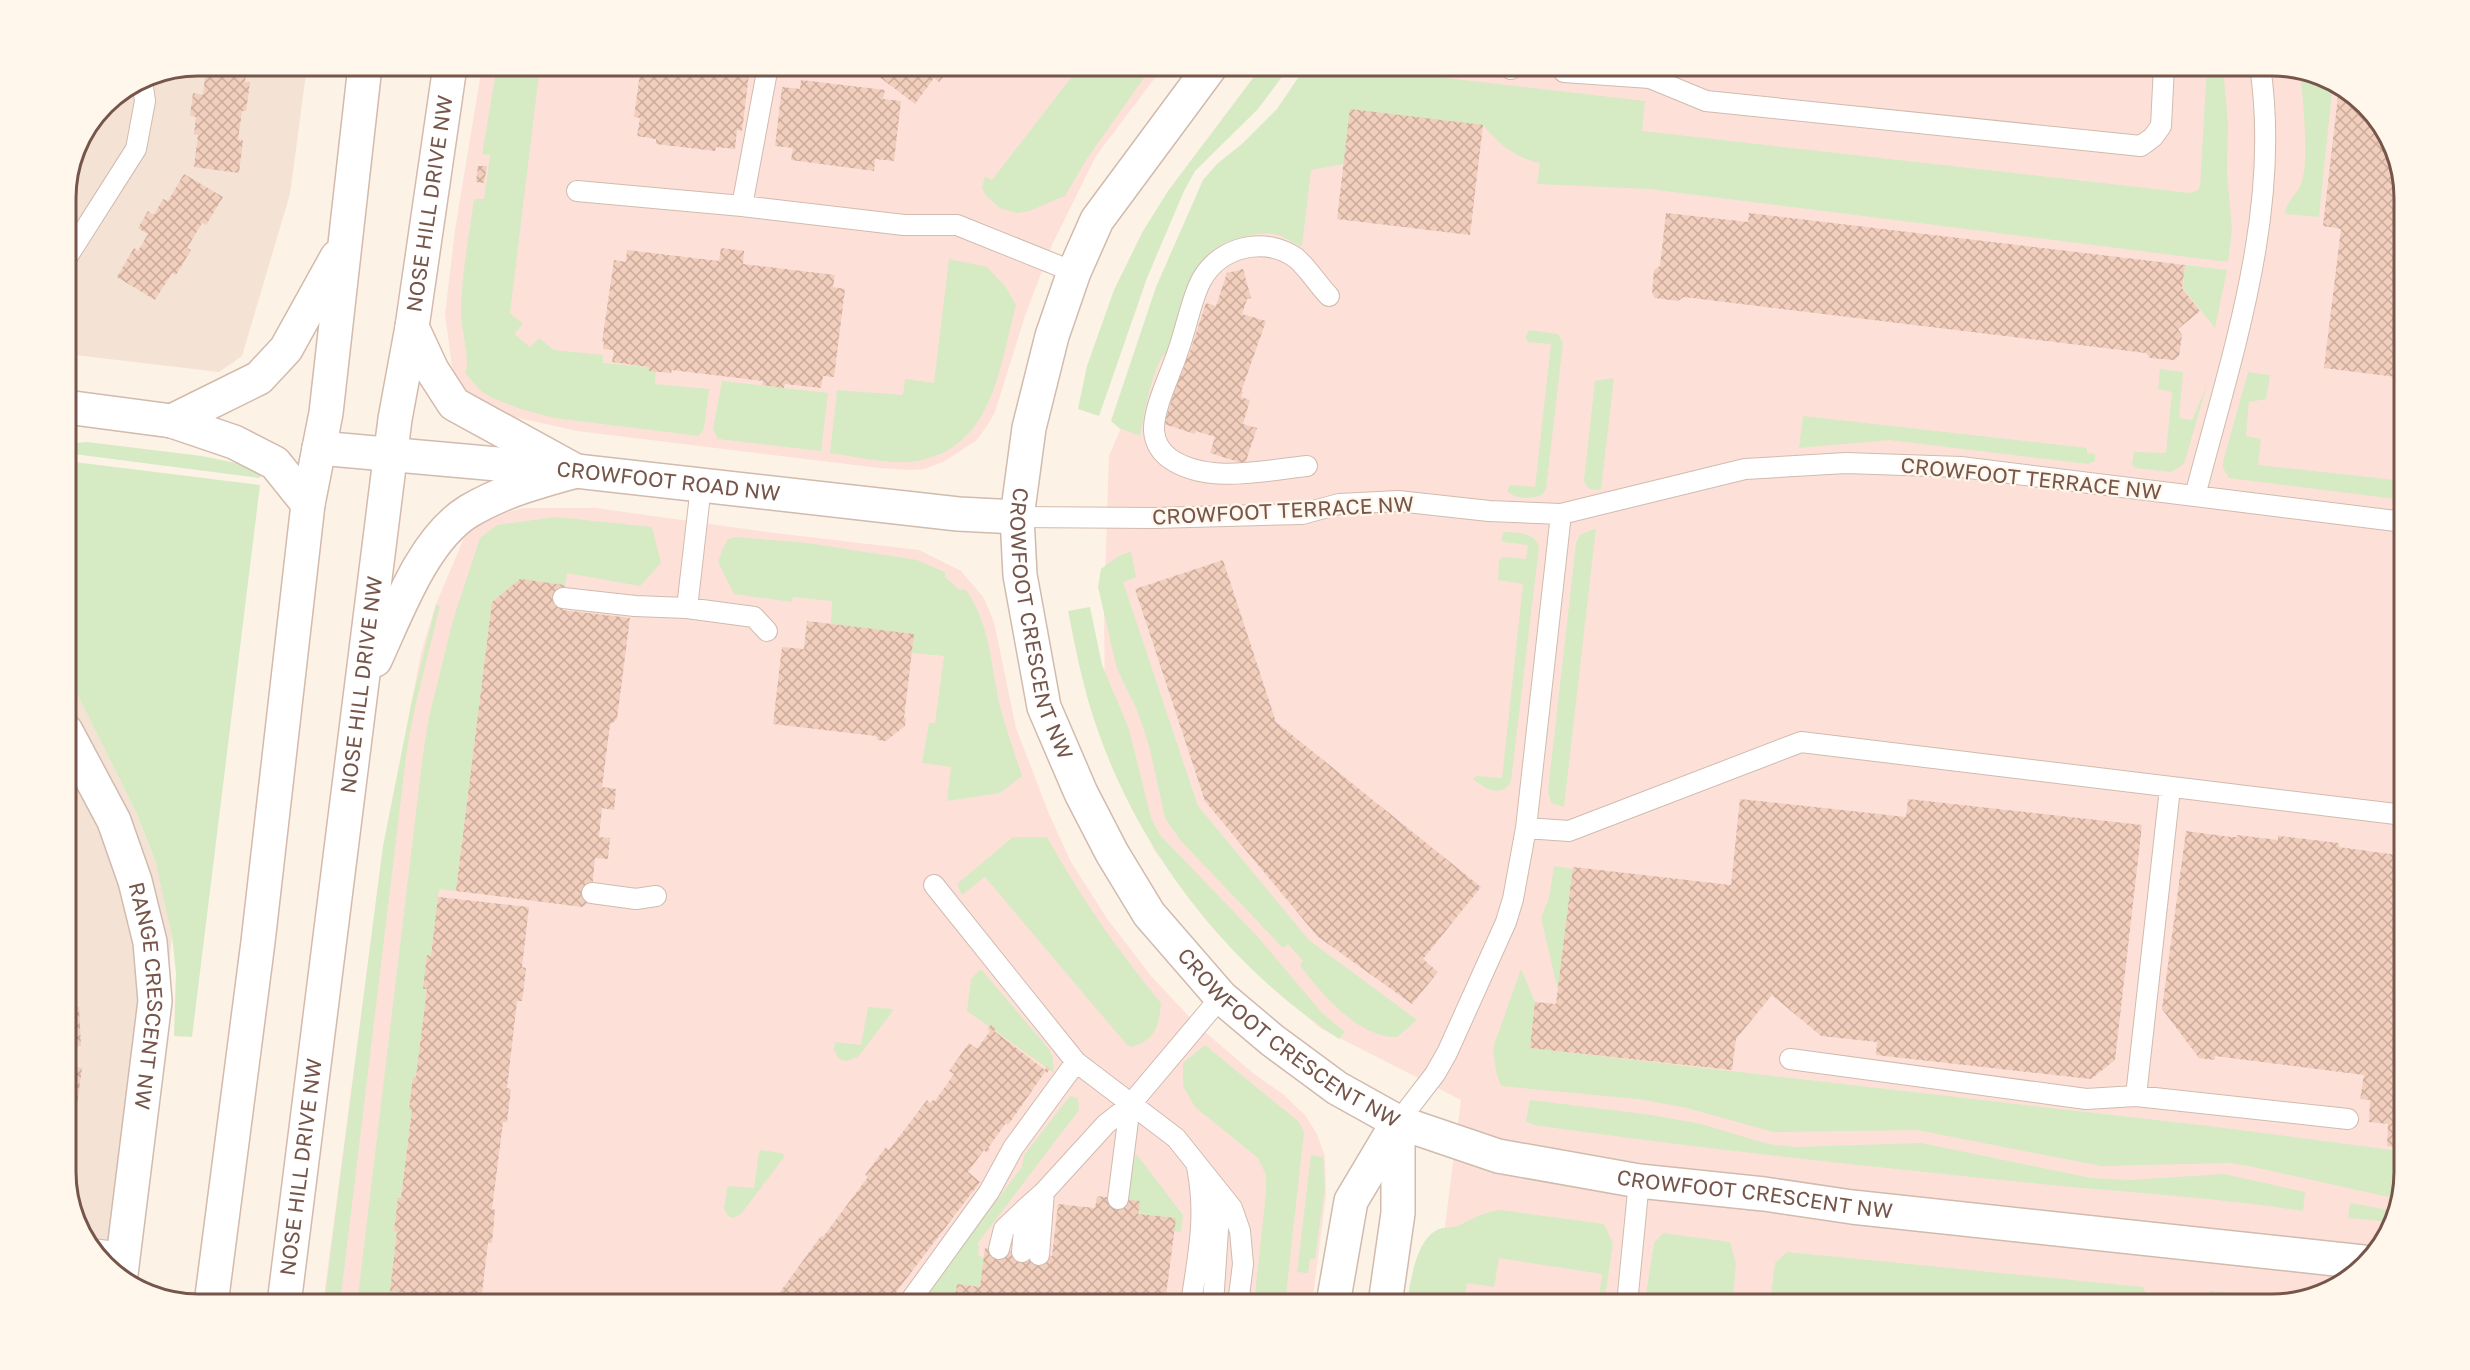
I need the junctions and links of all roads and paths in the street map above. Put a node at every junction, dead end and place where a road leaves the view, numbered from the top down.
1 (1626, 76) edge
2 (2163, 76) edge
3 (2261, 76) edge
4 (364, 77) edge
5 (448, 77) edge
6 (766, 77) edge
7 (1203, 77) edge
8 (143, 89) edge
9 (576, 191) dead end
10 (742, 206) junction
11 (346, 242) junction
12 (77, 243) edge
13 (1074, 272) junction
14 (1329, 296) dead end
15 (412, 327) junction
16 (77, 408) edge
17 (172, 421) junction
18 (319, 448) junction
19 (390, 455) junction
20 (1307, 466) dead end
21 (576, 471) junction
22 (701, 486) junction
23 (2195, 496) junction
24 (308, 504) junction
25 (1561, 514) junction
26 (1017, 517) junction
27 (2393, 521) edge
28 (563, 598) dead end
29 (687, 608) junction
30 (767, 631) dead end
31 (363, 683) junction
32 (77, 752) edge
33 (2170, 788) junction
34 (2394, 814) edge
35 (1526, 828) junction
36 (934, 885) dead end
37 (592, 893) dead end
38 (656, 896) dead end
39 (1221, 996) junction
40 (1790, 1059) dead end
41 (1076, 1062) junction
42 (2136, 1096) junction
43 (1130, 1105) junction
44 (2348, 1119) dead end
45 (1398, 1122) junction
46 (1196, 1163) junction
47 (1639, 1180) junction
48 (1211, 1181) junction
49 (1044, 1192) junction
50 (1119, 1199) dead end
51 (1026, 1208) junction
52 (999, 1249) dead end
53 (112, 1257) edge
54 (2354, 1261) edge
55 (212, 1294) edge
56 (285, 1294) edge
57 (915, 1294) edge
58 (1193, 1294) edge
59 (1214, 1294) edge
60 (1239, 1294) edge
61 (1334, 1294) edge
62 (1386, 1294) edge
63 (1628, 1294) edge

1 - 2 lane
3 - 23 lane
4 - 11 street
5 - 15 street, NOSE HILL DRIVE NW
6 - 10 lane
7 - 13 street, CROWFOOT CRESCENT NW
8 - 12 lane
9 - 10 lane
10 - 13 lane
11 - 17 street
11 - 18 street
13 - 26 street, CROWFOOT CRESCENT NW
14 - 20 lane
15 - 19 street, NOSE HILL DRIVE NW
15 - 21 street
16 - 17 street
17 - 24 street
18 - 19 street, CROWFOOT ROAD NW
18 - 24 street
19 - 21 street, CROWFOOT ROAD NW
19 - 31 street, NOSE HILL DRIVE NW
21 - 22 street, CROWFOOT ROAD NW
21 - 31 street
22 - 26 street, CROWFOOT ROAD NW
22 - 29 lane
23 - 25 lane, CROWFOOT TERRACE NW
23 - 27 lane, CROWFOOT TERRACE NW
24 - 55 street
25 - 26 lane, CROWFOOT TERRACE NW
25 - 35 lane
26 - 39 street, CROWFOOT CRESCENT NW
28 - 29 lane
29 - 30 lane
31 - 56 street, NOSE HILL DRIVE NW
32 - 53 street, RANGE CRESCENT NW
33 - 34 lane
33 - 35 lane
33 - 42 lane
35 - 45 lane
36 - 41 lane
37 - 38 lane
39 - 43 lane
39 - 45 street, CROWFOOT CRESCENT NW
40 - 42 lane
41 - 43 lane
41 - 57 lane
42 - 44 lane
43 - 46 lane
43 - 49 lane
43 - 50 lane
45 - 47 street, CROWFOOT CRESCENT NW
45 - 61 street
45 - 62 street
46 - 48 lane
46 - 58 lane
47 - 54 street, CROWFOOT CRESCENT NW
47 - 63 lane
48 - 59 lane
48 - 60 lane
49 - 51 lane
49 - 51 lane
51 - 52 lane

